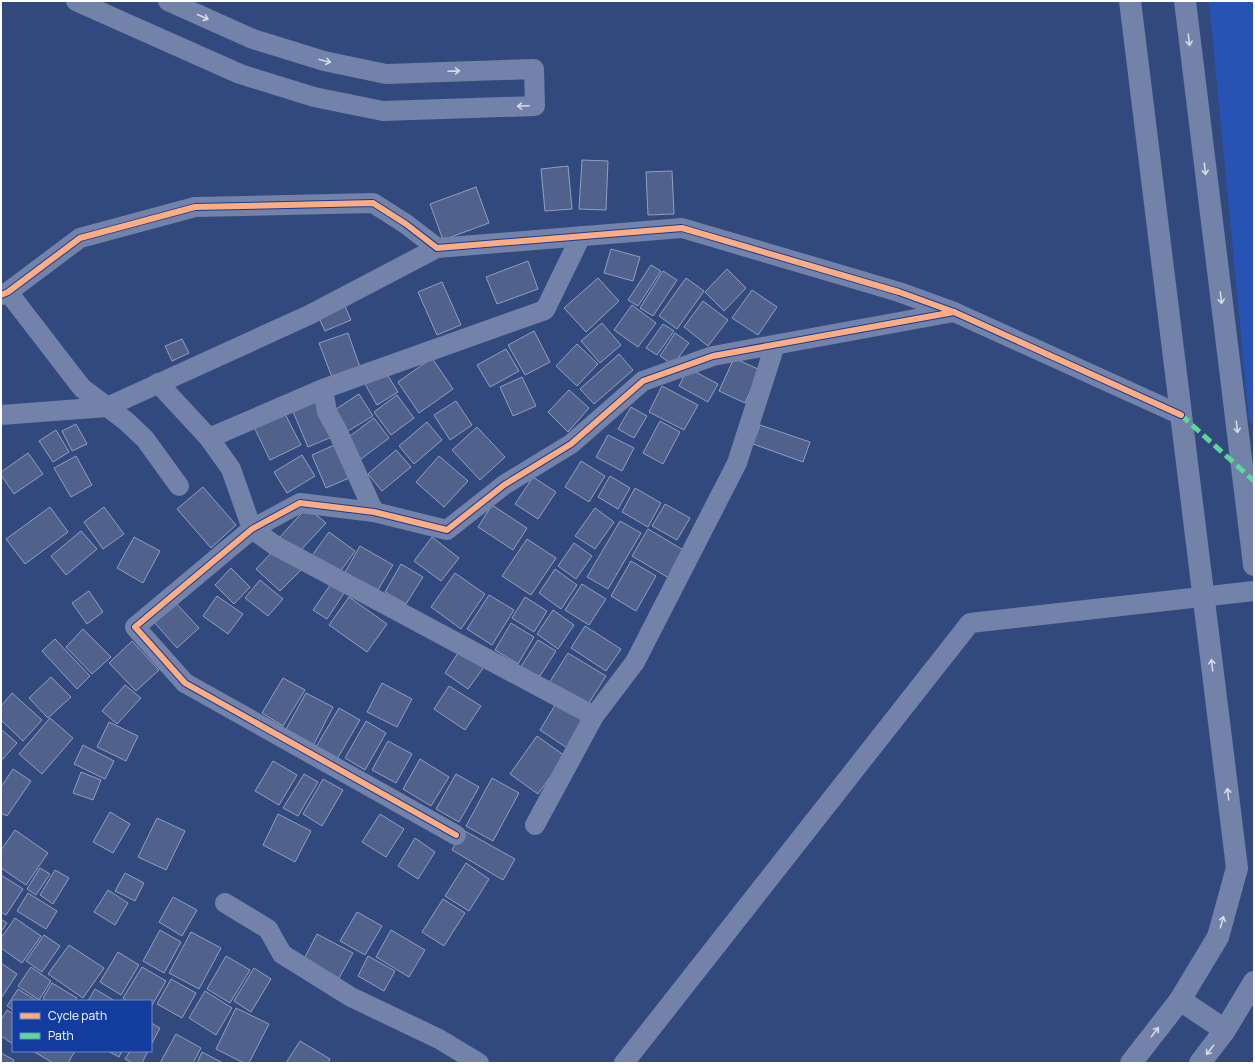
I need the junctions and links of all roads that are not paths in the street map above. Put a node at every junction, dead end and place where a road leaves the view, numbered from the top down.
1 (76, 1) edge
2 (168, 1) edge
3 (1130, 1) edge
4 (1185, 1) edge
5 (580, 236) junction
6 (437, 248) junction
7 (4, 293) edge
8 (954, 312) junction
9 (775, 345) junction
10 (158, 383) junction
11 (323, 389) junction
12 (107, 407) junction
13 (1, 415) edge
14 (1181, 415) junction
15 (209, 438) junction
16 (179, 486) dead end
17 (374, 512) junction
18 (252, 529) junction
19 (1254, 566) edge
20 (1254, 591) edge
21 (1203, 596) junction
22 (594, 716) junction
23 (534, 825) dead end
24 (456, 835) dead end
25 (225, 903) dead end
26 (1254, 982) edge
27 (1180, 1000) junction
28 (1225, 1030) junction
29 (478, 1063) edge
30 (624, 1063) edge
31 (1131, 1063) edge
32 (1200, 1063) edge

2 -> 1 street
3 - 14 street
4 -> 19 street
5 - 6 street
5 - 8 street
5 - 11 street
6 - 7 street
6 - 10 street
7 - 12 street
8 - 9 street
8 - 14 street
9 - 17 street
9 - 22 street
10 - 12 street
10 - 15 street
11 - 15 street
11 - 17 street
12 - 13 street
12 - 16 street
14 - 21 street
15 - 18 street
17 - 18 street
18 - 22 street
18 - 24 street
20 - 21 street
27 -> 21 street
21 - 30 street
22 - 23 street
25 - 29 street
26 - 28 street
27 - 28 street
31 -> 27 street
28 -> 32 street

